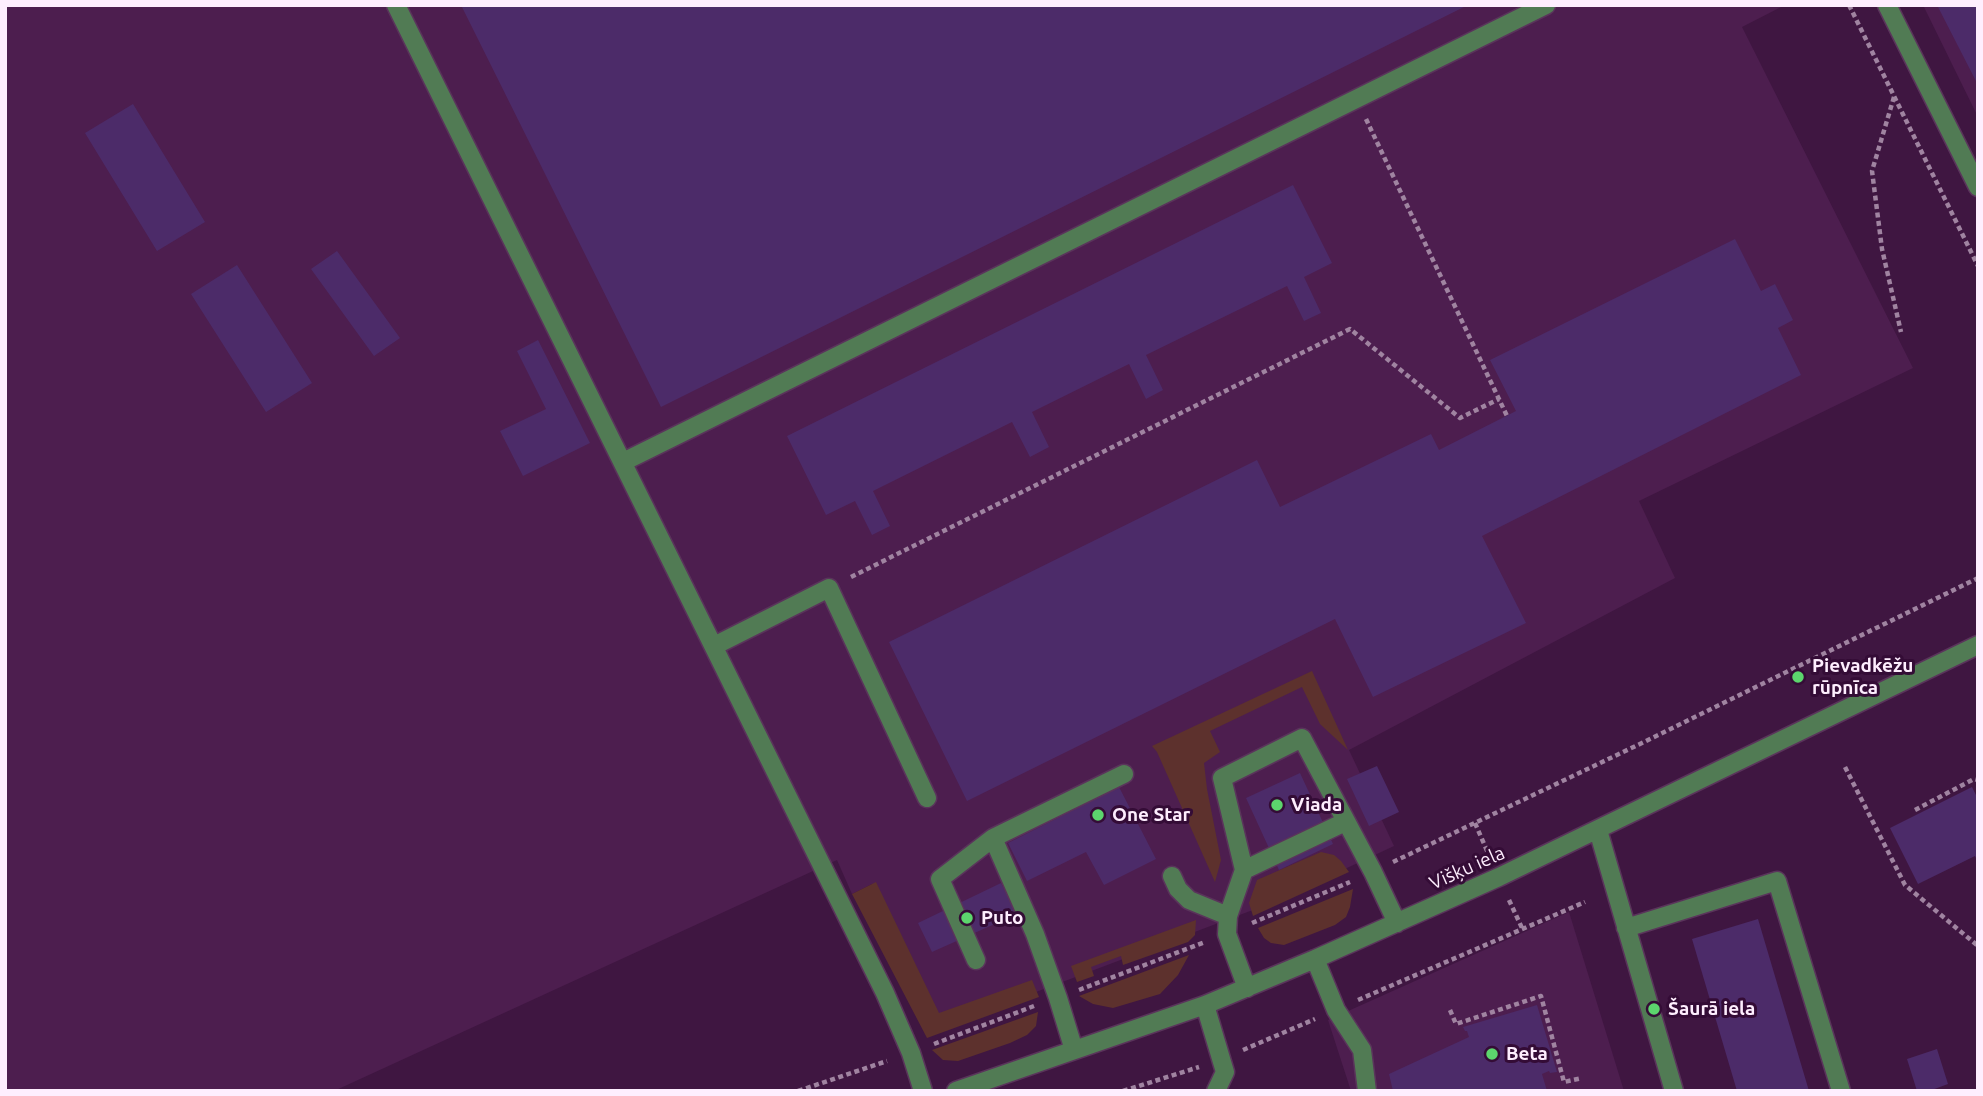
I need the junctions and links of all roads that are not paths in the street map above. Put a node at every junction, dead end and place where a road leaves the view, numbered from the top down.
1 (396, 5) edge
2 (1546, 5) edge
3 (1887, 5) edge
4 (1978, 187) edge
5 (623, 462) junction
6 (1978, 645) edge
7 (714, 646) junction
8 (1124, 774) dead end
9 (927, 798) dead end
10 (1345, 822) junction
11 (1598, 830) junction
12 (993, 838) junction
13 (1244, 870) junction
14 (1172, 876) dead end
15 (1397, 923) junction
16 (1227, 925) junction
17 (1626, 928) junction
18 (1315, 959) junction
19 (976, 960) dead end
20 (1247, 988) junction
21 (1205, 1005) junction
22 (1074, 1050) junction
23 (1219, 1088) edge
24 (923, 1091) edge
25 (956, 1091) edge
26 (1367, 1091) edge
27 (1674, 1091) edge
28 (1842, 1091) edge

1 - 5 street
2 - 5 street
3 - 4 street
5 - 7 street
6 - 11 street, Višķu iela
7 - 9 street
7 - 24 street
8 - 12 street
10 - 13 street
10 - 13 street
10 - 15 street
11 - 15 street, Višķu iela
11 - 17 street
12 - 19 street
12 - 22 street
13 - 16 street
14 - 16 street
15 - 18 street, Višķu iela
16 - 20 street
17 - 27 street
17 - 28 street
18 - 20 street, Višķu iela
18 - 26 street
20 - 21 street, Višķu iela
21 - 22 street, Višķu iela
21 - 23 street
22 - 25 street, Višķu iela

